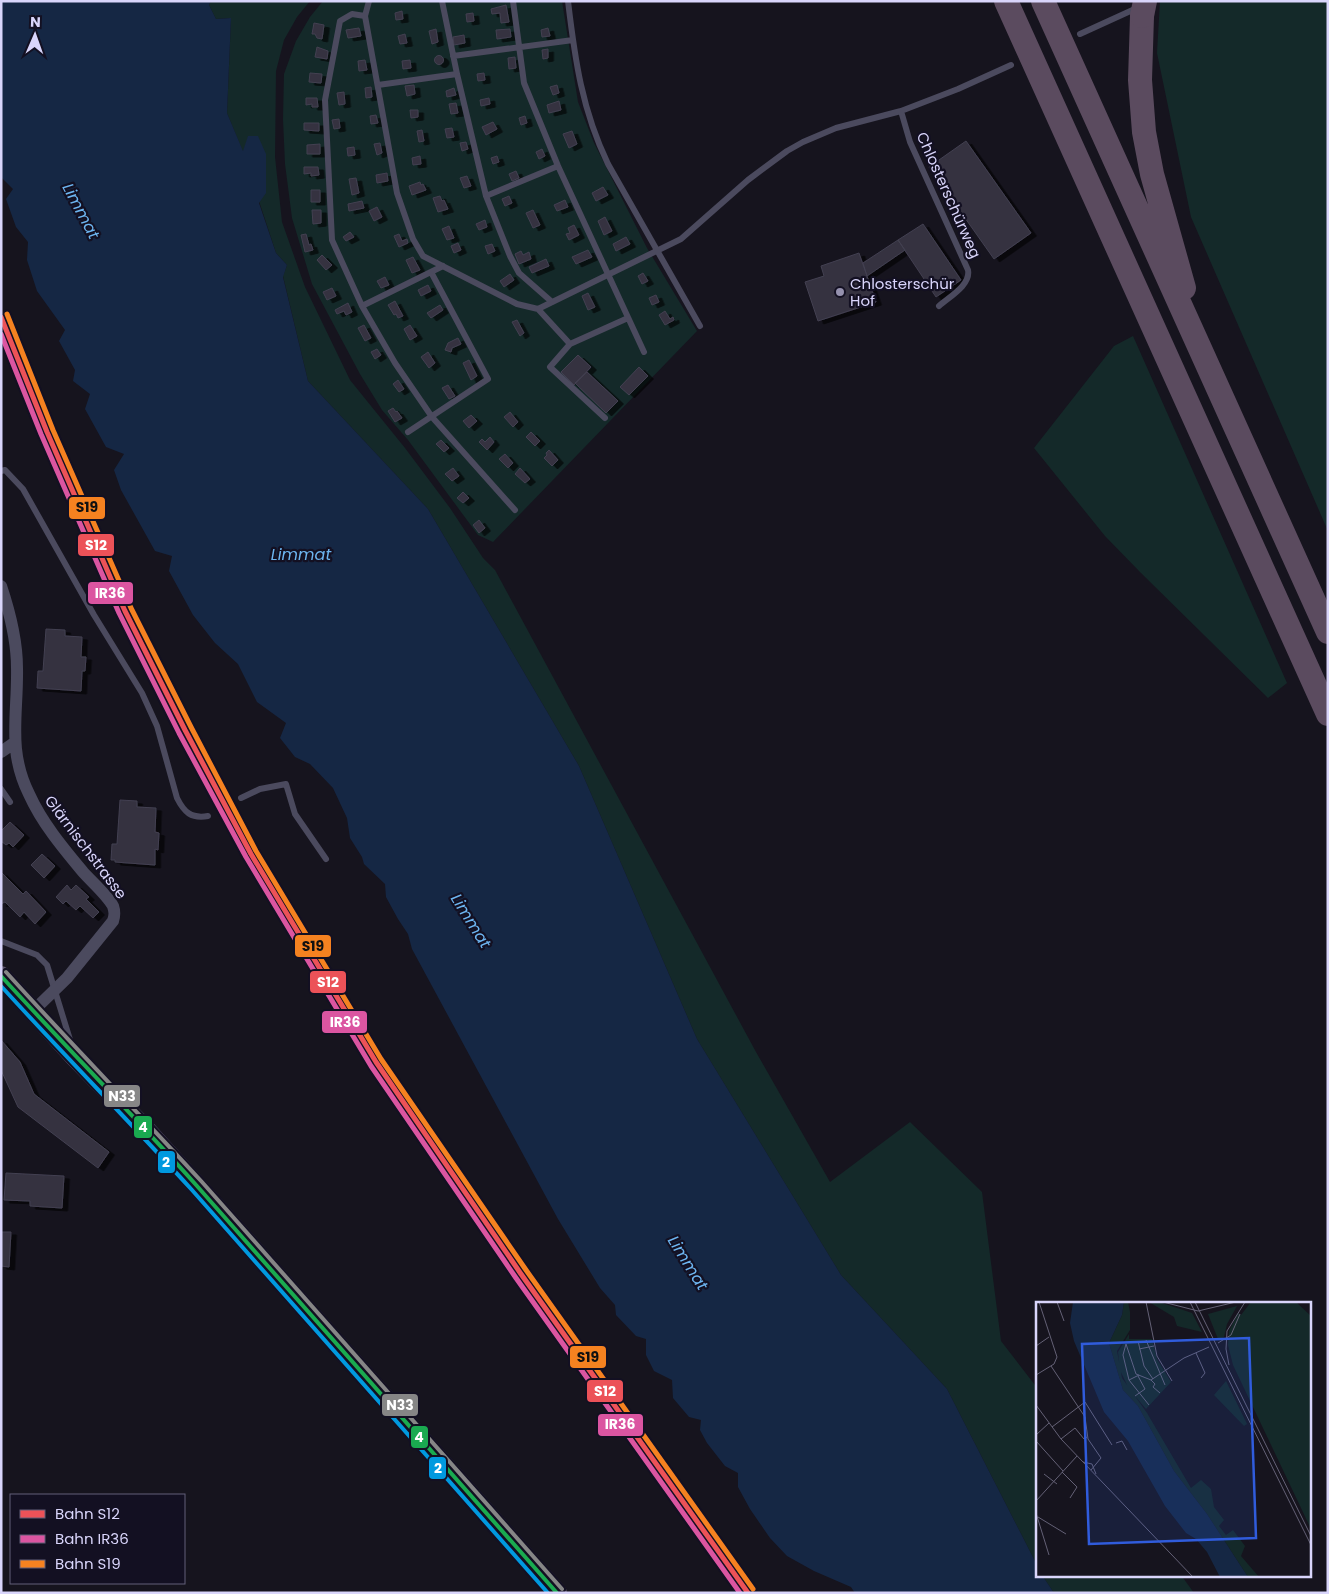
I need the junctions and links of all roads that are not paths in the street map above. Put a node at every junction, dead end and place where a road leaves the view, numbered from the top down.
1 (369, 1) edge
2 (442, 1) edge
3 (513, 1) edge
4 (568, 1) edge
5 (1006, 1) edge
6 (1043, 1) edge
7 (1146, 6) edge
8 (365, 16) junction
9 (1080, 34) dead end
10 (573, 40) junction
11 (519, 47) junction
12 (453, 56) junction
13 (1010, 66) dead end
14 (457, 74) junction
15 (378, 85) junction
16 (901, 111) junction
17 (558, 166) junction
18 (486, 196) junction
19 (658, 251) junction
20 (443, 266) junction
21 (432, 272) junction
22 (608, 274) junction
23 (552, 302) junction
24 (362, 306) junction
25 (939, 306) dead end
26 (538, 309) junction
27 (628, 318) junction
28 (700, 326) dead end
29 (570, 344) junction
30 (644, 352) dead end
31 (1201, 352) junction
32 (432, 417) junction
33 (605, 418) dead end
34 (408, 432) dead end
35 (1, 471) edge
36 (515, 510) dead end
37 (1, 586) edge
38 (1328, 632) edge
39 (1328, 714) edge
40 (14, 743) junction
41 (1, 752) edge
42 (1, 789) edge
43 (241, 798) dead end
44 (10, 802) dead end
45 (208, 816) dead end
46 (326, 859) dead end
47 (1, 941) edge
48 (1, 976) edge
49 (55, 990) junction
50 (33, 1011) junction
51 (74, 1056) junction
52 (557, 1593) edge

1 - 8 lane
2 - 12 lane
3 - 11 lane
4 - 10 lane
5 - 39 highway
6 - 31 highway
7 - 9 lane
7 - 31 highway
8 - 15 lane
8 - 24 lane
10 - 11 lane
10 - 19 lane
11 - 12 lane
11 - 17 lane
12 - 14 lane
13 - 16 lane
14 - 15 lane
14 - 18 lane
15 - 20 lane
16 - 19 lane
16 - 25 lane, Chlosterschürweg
17 - 18 lane
17 - 22 lane
18 - 23 lane
19 - 22 lane
19 - 28 lane
20 - 21 lane
20 - 26 lane
21 - 24 lane
21 - 32 lane
22 - 23 lane
22 - 27 lane
23 - 26 lane
24 - 32 lane
26 - 29 lane
27 - 29 lane
27 - 30 lane
29 - 33 lane
31 - 38 highway
32 - 34 lane
32 - 36 lane
35 - 45 lane
37 - 40 street, Glärnischstrasse
40 - 41 street
40 - 49 street, Glärnischstrasse
42 - 44 lane
43 - 46 lane
47 - 49 lane
48 - 50 main road
49 - 50 street, Glärnischstrasse
49 - 51 lane
50 - 51 main road
51 - 52 main road

